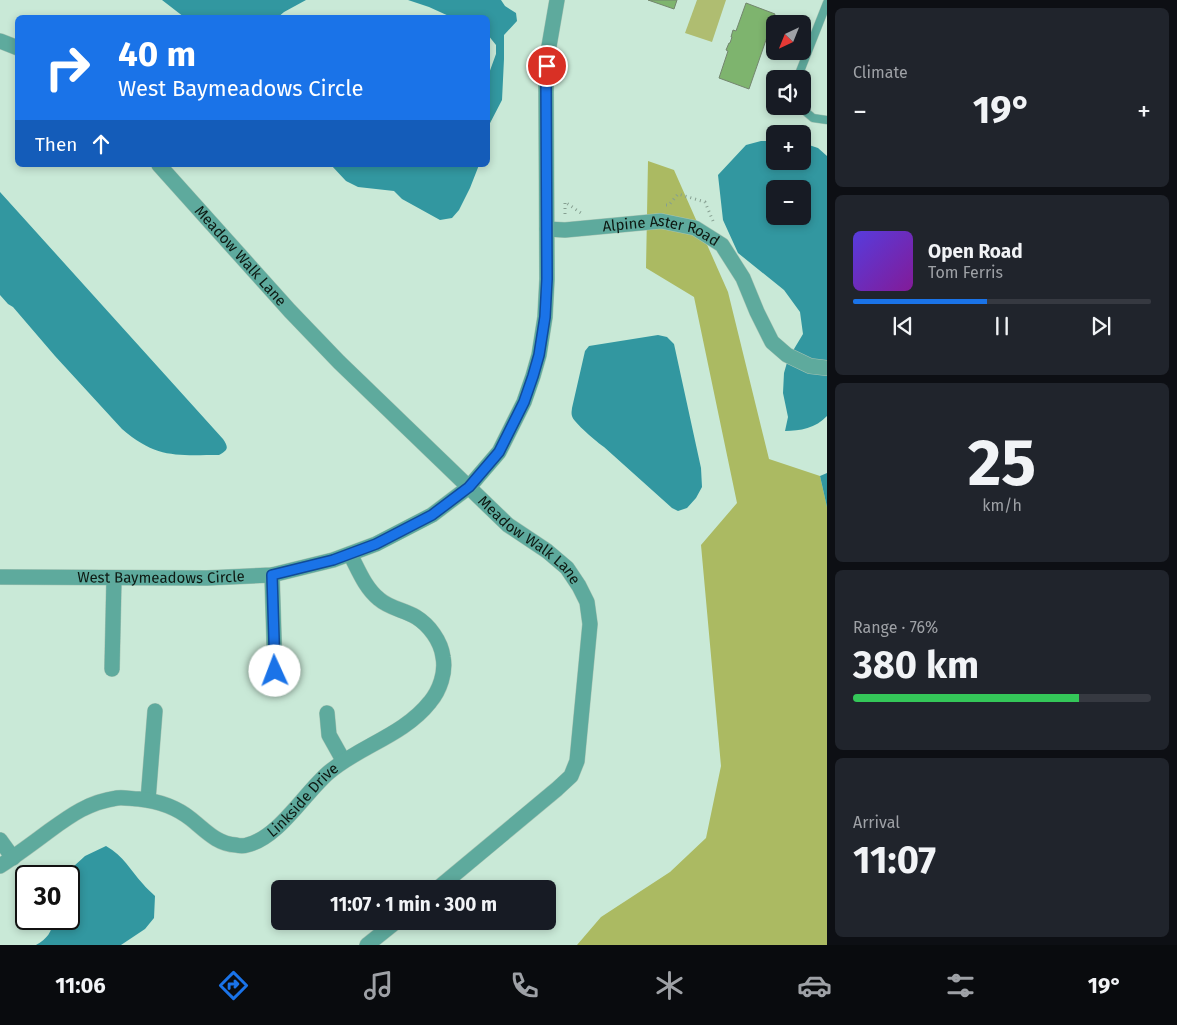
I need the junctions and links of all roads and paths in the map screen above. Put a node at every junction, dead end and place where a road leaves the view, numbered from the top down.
1 (558, 0) edge
2 (827, 3) edge
3 (0, 41) edge
4 (15, 47) edge
5 (801, 70) edge
6 (810, 115) edge
7 (827, 120) edge
8 (161, 167) edge
9 (547, 229) junction
10 (827, 368) edge
11 (469, 487) junction
12 (350, 554) junction
13 (272, 575) junction
14 (0, 577) edge
15 (114, 578) junction
16 (112, 669) dead end
17 (275, 671) dead end
18 (155, 711) dead end
19 (326, 712) dead end
20 (343, 760) junction
21 (148, 800) junction
22 (0, 840) edge
23 (6, 862) edge
24 (448, 880) edge
25 (386, 930) edge
26 (367, 945) edge

1 - 9 street, West Baymeadows Circle
2 - 5 lane
3 - 4 street
6 - 7 lane
8 - 11 street, Meadow Walk Lane
9 - 10 street, Alpine Aster Road
9 - 11 street, West Baymeadows Circle
11 - 12 street, West Baymeadows Circle
11 - 24 street, Meadow Walk Lane
12 - 13 street, West Baymeadows Circle
12 - 20 street, Linkside Drive
13 - 15 street, West Baymeadows Circle
13 - 17 street
14 - 15 street, West Baymeadows Circle
15 - 16 street
18 - 21 street
19 - 20 street
20 - 21 street, Linkside Drive
21 - 23 street, Linkside Drive
22 - 23 street
25 - 26 street

